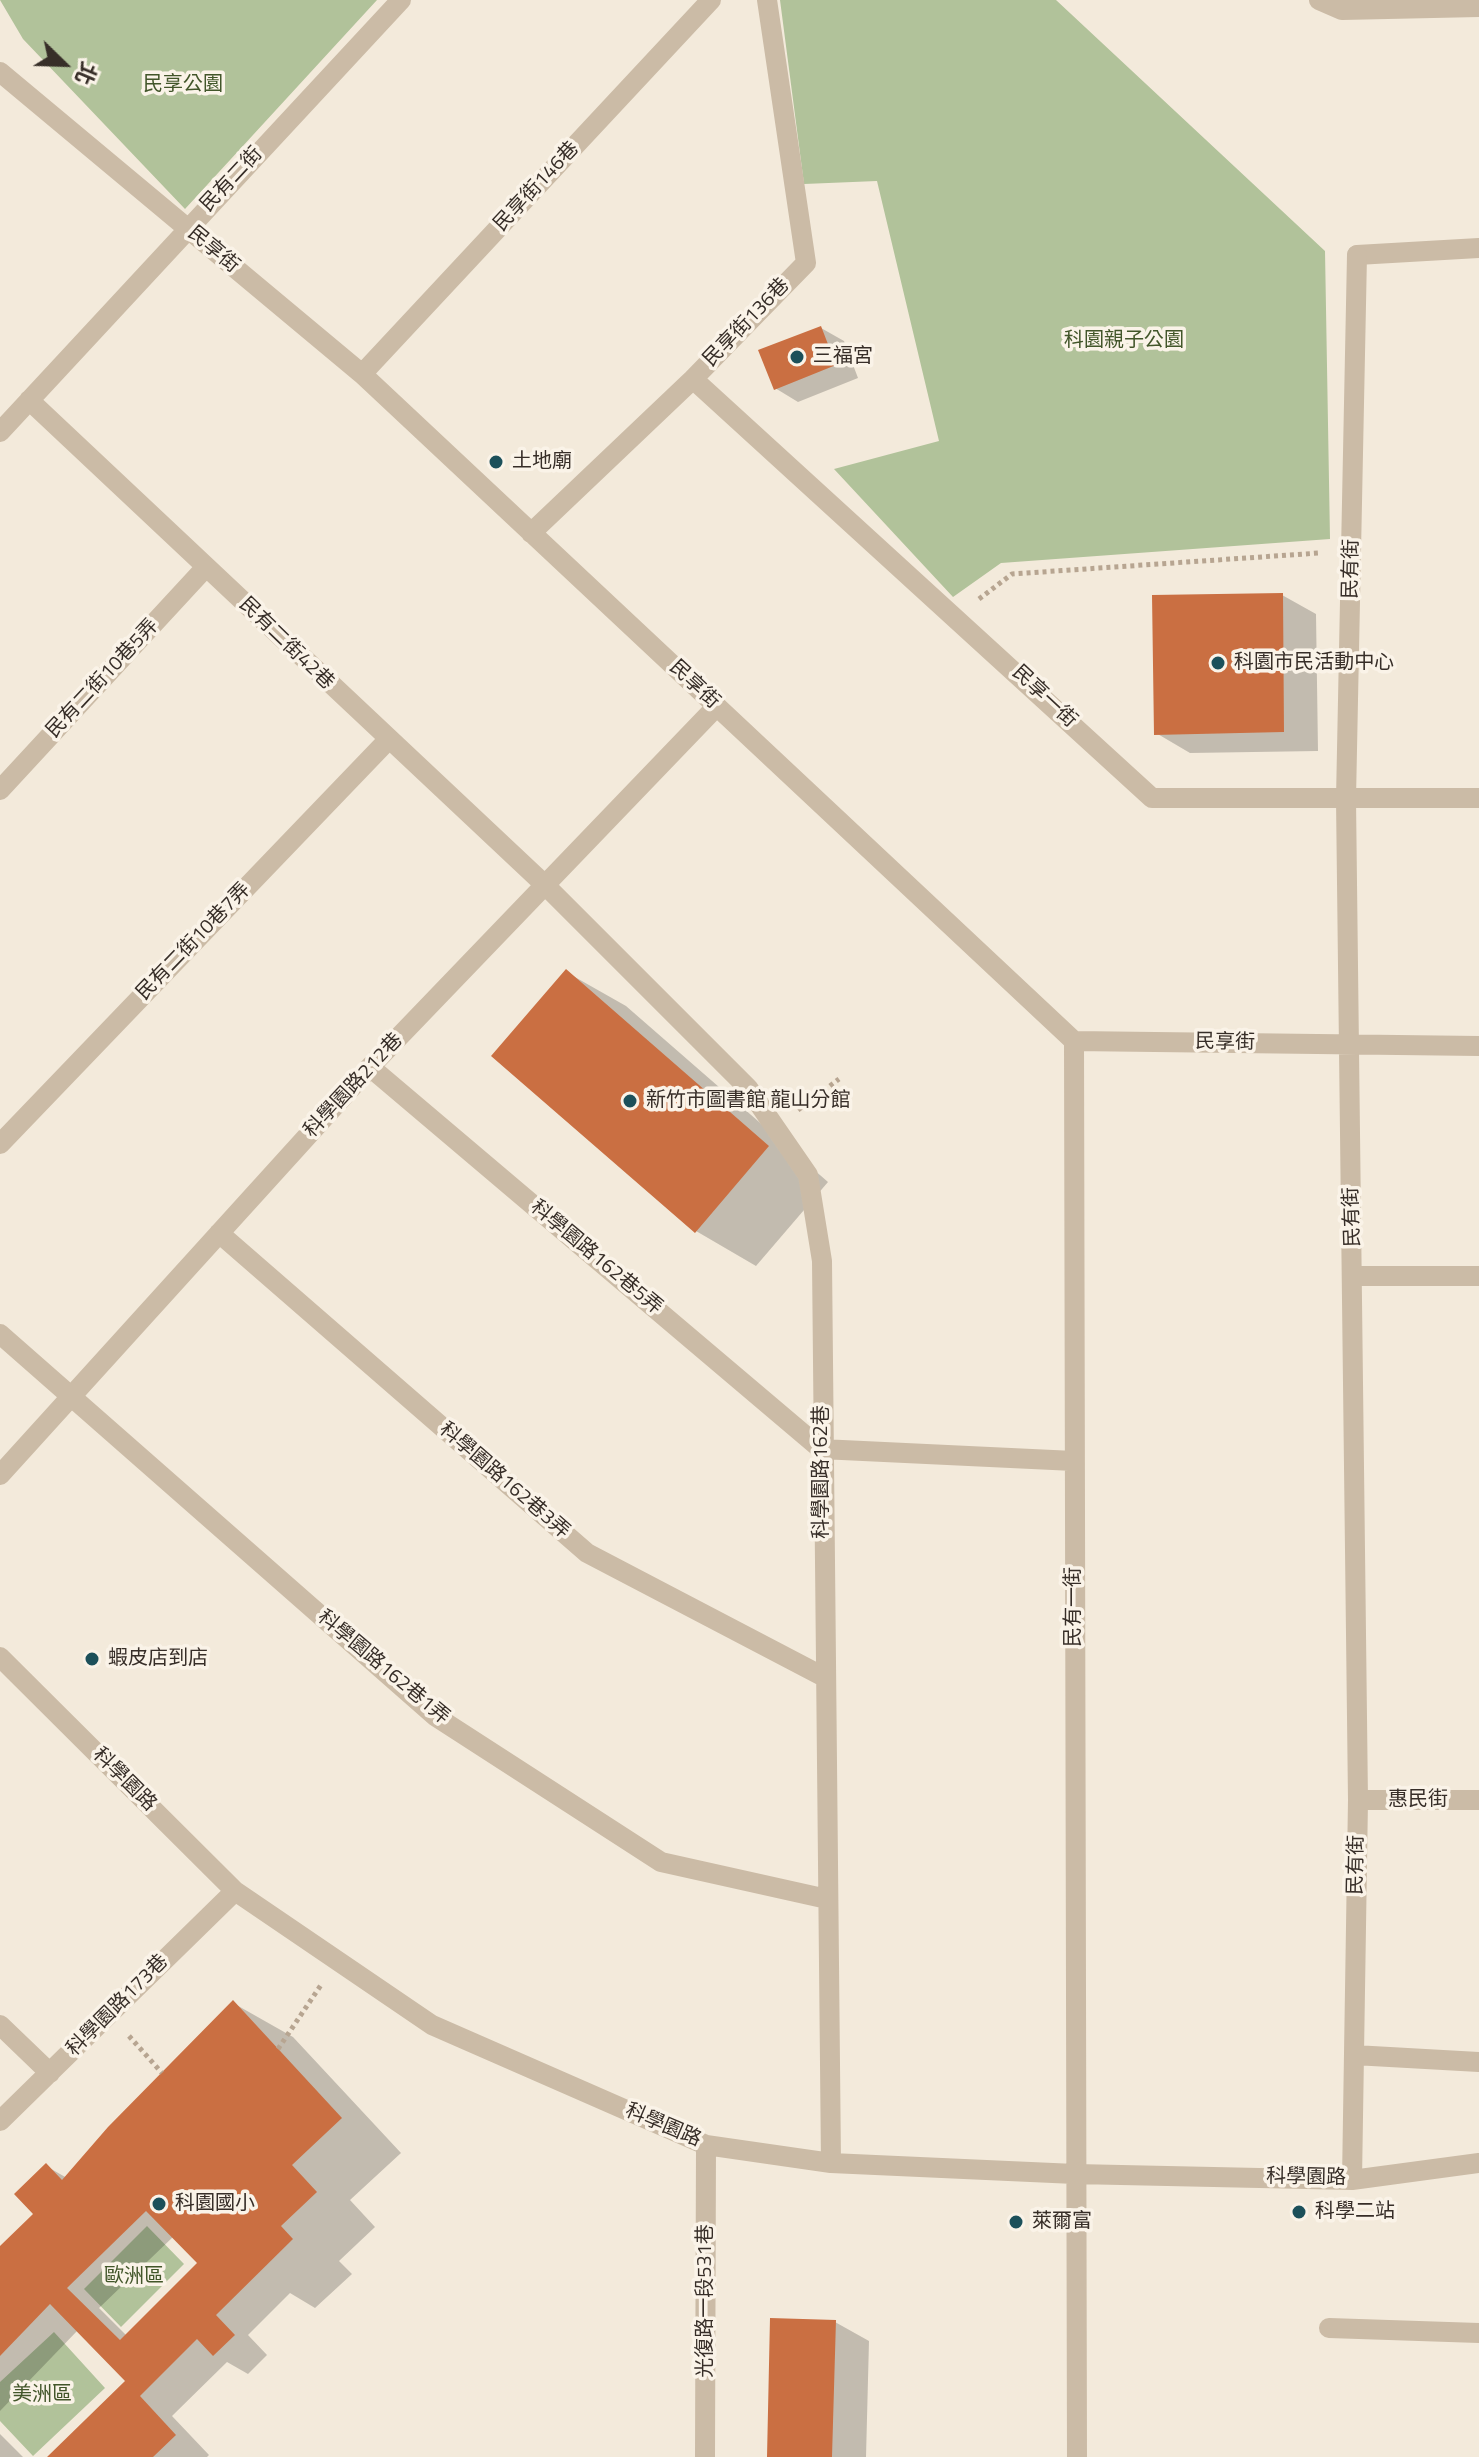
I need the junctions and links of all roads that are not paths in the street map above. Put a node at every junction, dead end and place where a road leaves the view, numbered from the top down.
1 (401, 0) edge
2 (711, 0) edge
3 (767, 0) edge
4 (1319, 0) edge
5 (1392, 5) edge
6 (1479, 7) edge
7 (0, 72) edge
8 (187, 228) junction
9 (1479, 248) edge
10 (362, 374) junction
11 (693, 379) junction
12 (29, 400) junction
13 (0, 432) edge
14 (531, 533) junction
15 (206, 567) junction
16 (717, 706) junction
17 (388, 740) junction
18 (0, 790) edge
19 (1479, 798) edge
20 (1346, 799) junction
21 (545, 885) junction
22 (1074, 1041) junction
23 (1348, 1045) junction
24 (1479, 1046) edge
25 (370, 1067) junction
26 (0, 1144) edge
27 (219, 1233) junction
28 (1354, 1276) junction
29 (1479, 1276) edge
30 (0, 1334) edge
31 (70, 1398) junction
32 (821, 1449) junction
33 (1074, 1461) junction
34 (0, 1475) edge
35 (0, 1657) edge
36 (824, 1677) junction
37 (1358, 1800) junction
38 (1479, 1800) edge
39 (235, 1891) junction
40 (827, 1899) junction
41 (0, 2025) edge
42 (1354, 2055) junction
43 (1479, 2062) edge
44 (50, 2073) junction
45 (0, 2121) edge
46 (706, 2145) junction
47 (831, 2163) junction
48 (1479, 2163) edge
49 (1075, 2174) junction
50 (1352, 2180) junction
51 (1329, 2328) dead end
52 (1479, 2333) edge
53 (705, 2457) edge
54 (1077, 2457) edge

1 - 8 street, 民有二街
2 - 10 street, 民享街146巷
3 - 11 street, 民享街136巷
4 - 5 street
5 - 6 street
7 - 8 street, 民享街
8 - 10 street, 民享街
8 - 12 street, 民有二街
9 - 20 street, 民有街
10 - 14 street, 民享街
11 - 14 street, 民享街136巷
11 - 20 street, 民享一街
12 - 13 street, 民有二街
12 - 15 street, 民有二街42巷
14 - 16 street, 民享街
15 - 17 street, 民有二街42巷
15 - 18 street, 民有二街10巷5弄
16 - 21 street, 科學園路212巷
16 - 22 street, 民享街
17 - 21 street, 民有二街42巷
17 - 26 street, 民有二街10巷7弄
19 - 20 street, 民享一街
20 - 23 street, 民有街
21 - 25 street, 科學園路212巷
21 - 32 street, 科學園路162巷
22 - 23 street, 民享街
22 - 33 street, 民有一街
23 - 24 street, 民享街
23 - 28 street, 民有街
25 - 27 street, 科學園路212巷
25 - 32 street, 科學園路162巷5弄
27 - 31 street, 科學園路212巷
27 - 36 street, 科學園路162巷3弄
28 - 29 street
28 - 37 street, 民有街
30 - 31 street, 科學園路162巷1弄
31 - 34 street, 科學園路212巷
31 - 40 street, 科學園路162巷1弄
32 - 33 street
32 - 36 street, 科學園路162巷
33 - 49 street, 民有一街
35 - 39 street, 科學園路
36 - 40 street, 科學園路162巷
37 - 38 street, 惠民街
37 - 42 street, 民有街
39 - 44 street, 科學園路173巷
39 - 46 street, 科學園路
40 - 47 street, 科學園路162巷
41 - 44 street
42 - 43 street
42 - 50 street, 民有街
44 - 45 street, 科學園路173巷
46 - 47 street, 科學園路
46 - 53 street, 光復路一段531巷
47 - 49 street, 科學園路
48 - 50 street, 科學園路
49 - 50 street, 科學園路
49 - 54 street
51 - 52 street

